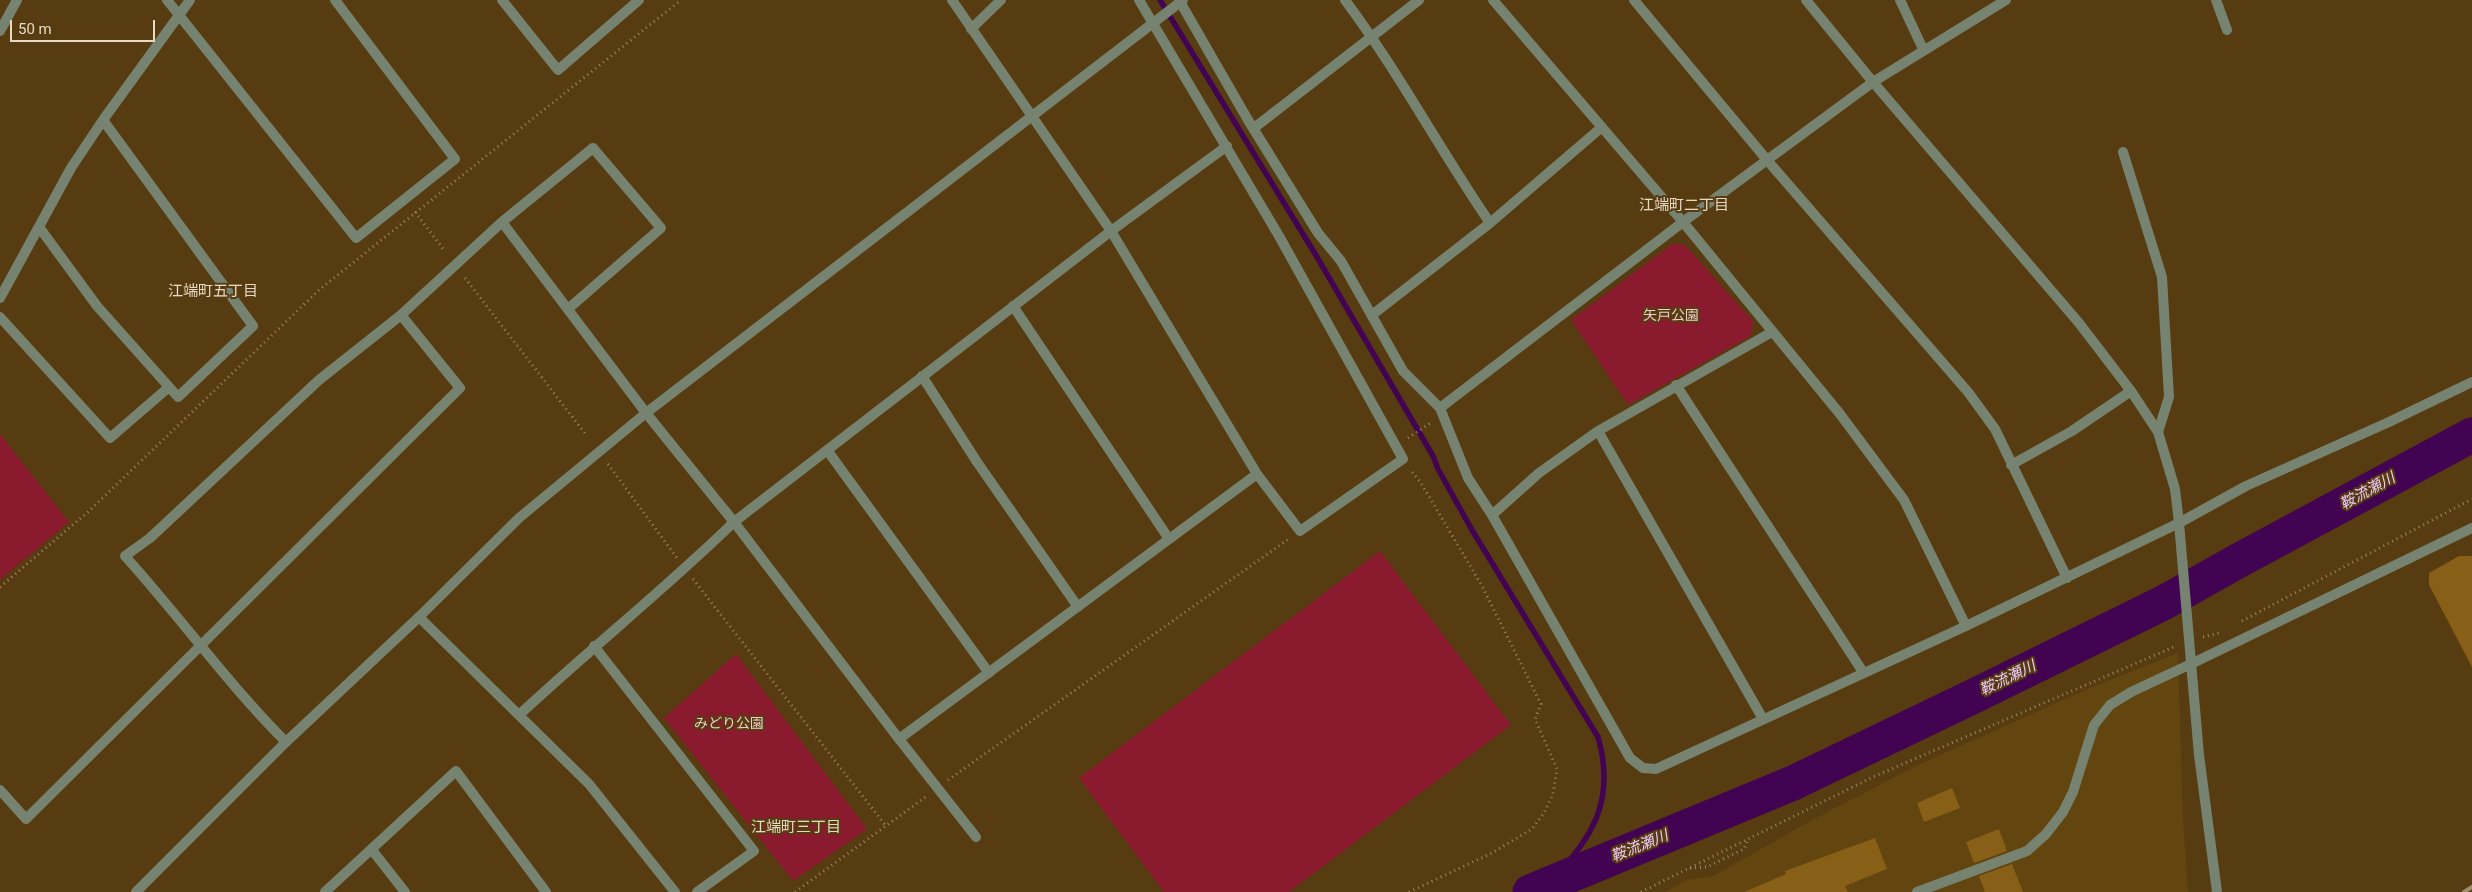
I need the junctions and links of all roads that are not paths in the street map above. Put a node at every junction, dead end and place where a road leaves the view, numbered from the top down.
1 (167, 0) edge
2 (190, 0) edge
3 (335, 0) edge
4 (502, 0) edge
5 (639, 0) edge
6 (952, 0) edge
7 (1001, 0) edge
8 (1139, 0) edge
9 (1345, 0) edge
10 (1419, 0) edge
11 (1493, 0) edge
12 (1634, 0) edge
13 (1806, 0) edge
14 (1900, 0) edge
15 (2006, 0) edge
16 (2216, 0) edge
17 (14, 1) edge
18 (1180, 2) edge
19 (178, 15) junction
20 (1155, 22) junction
21 (971, 29) junction
22 (2227, 30) dead end
23 (0, 31) edge
24 (1372, 37) junction
25 (1923, 48) junction
26 (1872, 82) junction
27 (1032, 118) junction
28 (103, 120) junction
29 (1602, 127) junction
30 (1254, 128) junction
31 (1227, 146) junction
32 (2123, 152) dead end
33 (1767, 160) junction
34 (502, 222) junction
35 (1683, 222) junction
36 (1490, 223) junction
37 (39, 226) junction
38 (1111, 231) junction
39 (0, 298) edge
40 (1014, 306) junction
41 (568, 308) junction
42 (401, 315) junction
43 (1372, 315) junction
44 (0, 317) edge
45 (1772, 332) junction
46 (922, 376) junction
47 (2472, 382) edge
48 (1676, 385) junction
49 (169, 387) junction
50 (2131, 391) junction
51 (1440, 408) junction
52 (646, 413) junction
53 (1598, 432) junction
54 (2158, 432) junction
55 (827, 450) junction
56 (2011, 465) junction
57 (1257, 474) junction
58 (1492, 515) junction
59 (734, 522) junction
60 (2180, 528) junction
61 (2472, 528) edge
62 (1169, 539) junction
63 (2067, 578) junction
64 (1078, 607) junction
65 (419, 617) junction
66 (1966, 626) junction
67 (200, 646) junction
68 (594, 646) junction
69 (2193, 664) junction
70 (1863, 672) junction
71 (989, 673) junction
72 (519, 715) junction
73 (1762, 719) junction
74 (899, 739) junction
75 (286, 742) junction
76 (0, 790) edge
77 (976, 837) dead end
78 (372, 850) junction
79 (142, 890) edge
80 (325, 892) edge
81 (405, 892) edge
82 (546, 892) edge
83 (675, 892) edge
84 (697, 892) edge
85 (1917, 892) edge
86 (2216, 892) edge

1 - 19 street
2 - 19 street
3 - 19 street
4 - 5 street
6 - 21 street
7 - 21 street
8 - 20 street
9 - 24 street
10 - 24 street
11 - 29 street
12 - 33 street
13 - 26 street
14 - 25 street
15 - 25 street
16 - 22 street
17 - 23 street
18 - 20 street
18 - 30 street
19 - 28 street
20 - 27 street
20 - 31 street
21 - 27 street
24 - 30 street
24 - 36 street
25 - 26 street
26 - 33 street
26 - 50 street
27 - 38 street
27 - 52 street
28 - 37 street
28 - 49 street
29 - 35 street
29 - 36 street
30 - 43 street
31 - 38 street
31 - 57 street
32 - 54 street
33 - 35 street
33 - 56 street
34 - 41 street
34 - 41 street
34 - 42 street
35 - 45 street
35 - 51 street
36 - 43 street
37 - 39 street
37 - 49 street
38 - 40 street
38 - 57 street
40 - 46 street
40 - 62 street
41 - 52 street
42 - 67 street
42 - 67 street
43 - 51 street
44 - 49 street
45 - 48 street
45 - 66 street
46 - 55 street
46 - 64 street
47 - 60 street
48 - 53 street
48 - 70 street
50 - 54 street
50 - 56 street
51 - 58 street
52 - 59 street
52 - 65 street
53 - 58 street
53 - 73 street
54 - 60 street
55 - 59 street
55 - 71 street
56 - 63 street
57 - 62 street
58 - 73 street
59 - 68 street
59 - 74 street
60 - 63 street
60 - 69 street
61 - 69 street
62 - 64 street
63 - 66 street
64 - 71 street
65 - 72 street
65 - 75 street
66 - 70 street
67 - 75 street
67 - 76 street
68 - 72 street
68 - 84 street
69 - 85 street
69 - 86 street
70 - 73 street
71 - 74 street
72 - 83 street
74 - 77 street
75 - 79 street
78 - 80 street
78 - 81 street
78 - 82 street

